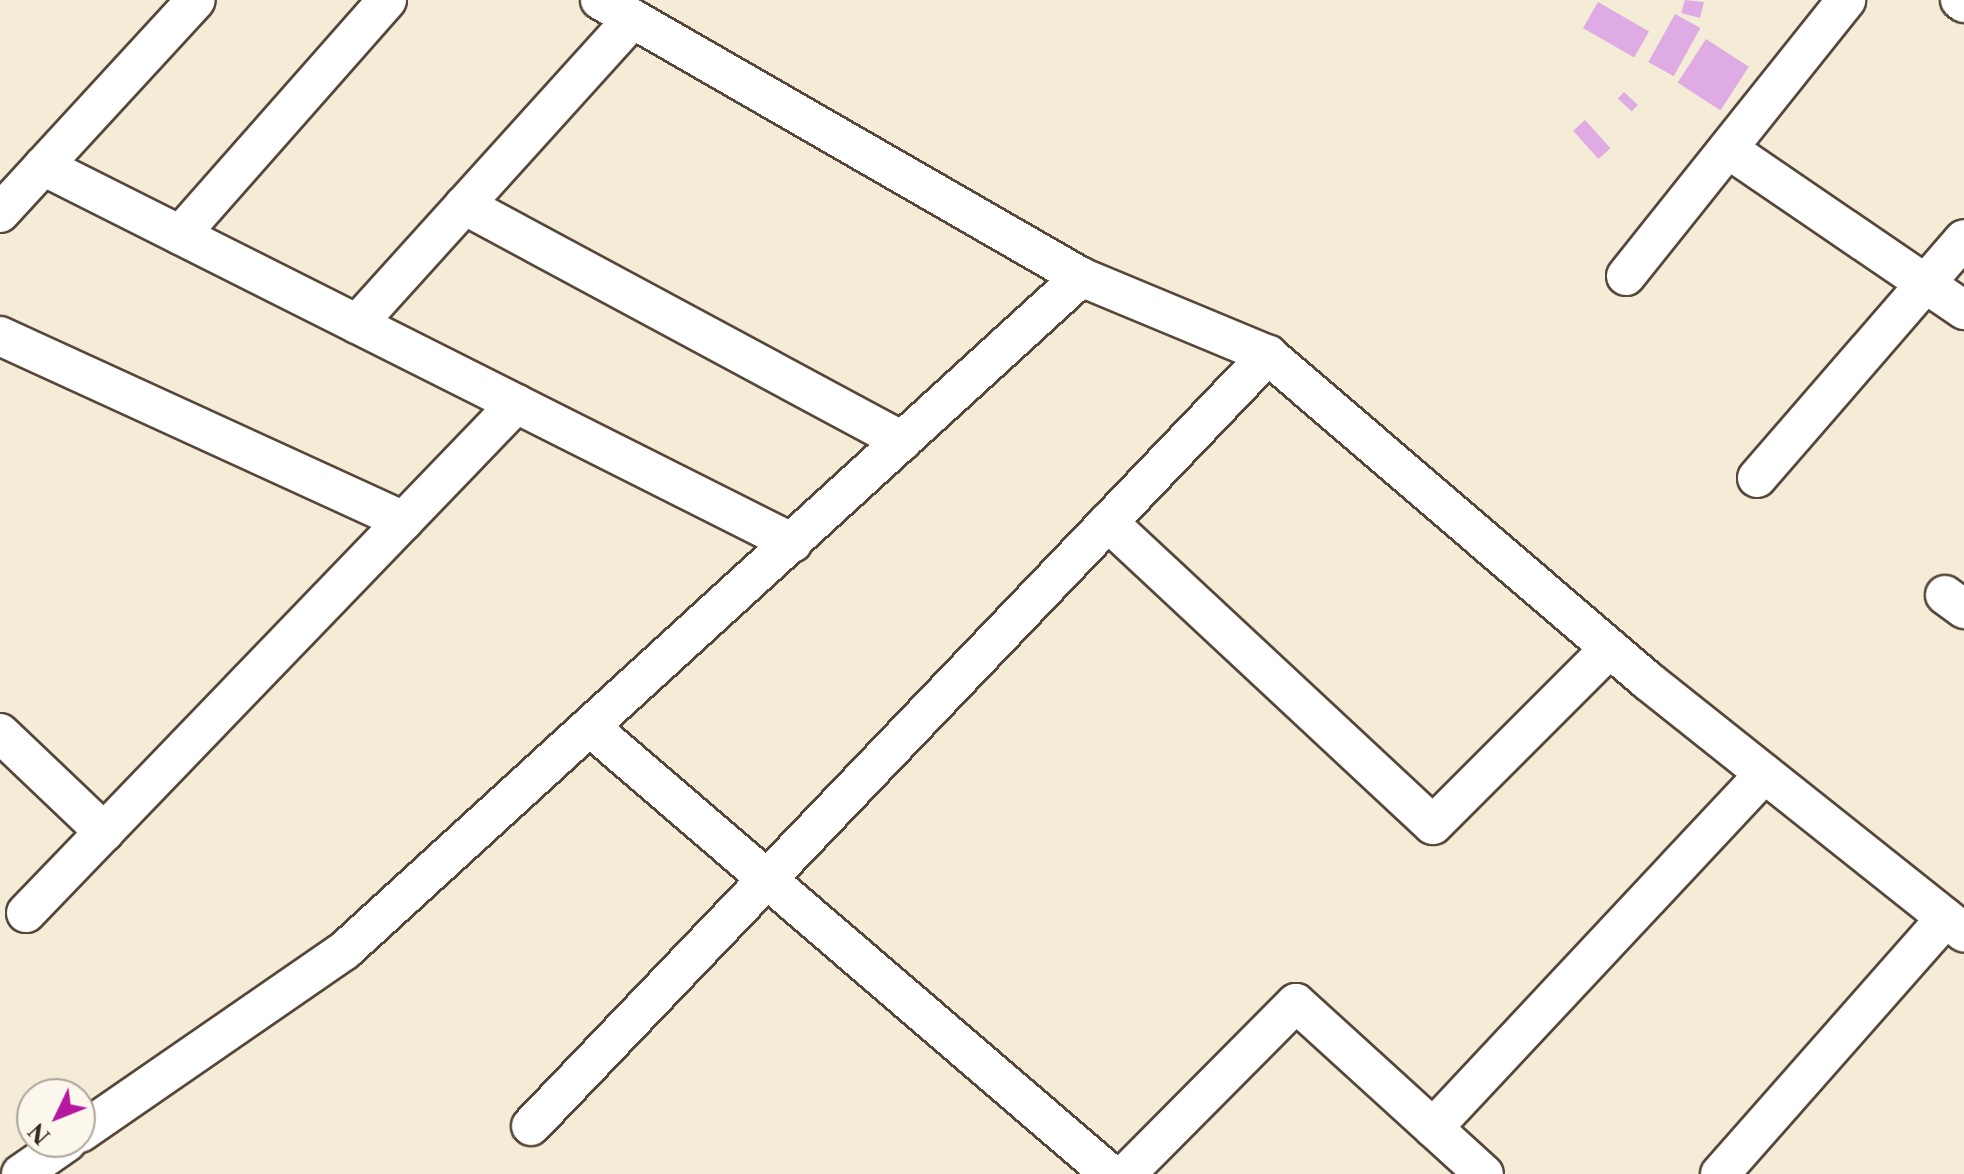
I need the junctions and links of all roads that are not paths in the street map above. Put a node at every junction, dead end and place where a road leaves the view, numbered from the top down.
1 (196, 0) edge
2 (387, 0) edge
3 (600, 0) edge
4 (1846, 0) edge
5 (633, 19) junction
6 (1728, 149) junction
7 (43, 166) junction
8 (464, 205) junction
9 (0, 213) edge
10 (180, 235) junction
11 (1964, 239) edge
12 (1626, 276) dead end
13 (1081, 277) junction
14 (1926, 283) junction
15 (1964, 310) edge
16 (357, 324) junction
17 (0, 336) edge
18 (1268, 355) junction
19 (516, 404) junction
20 (903, 441) junction
21 (1757, 478) dead end
22 (404, 521) junction
23 (1108, 522) junction
24 (793, 543) junction
25 (1610, 648) junction
26 (590, 727) junction
27 (0, 733) edge
28 (1764, 774) junction
29 (104, 832) junction
30 (767, 879) junction
31 (26, 913) dead end
32 (1955, 925) edge
33 (96, 1122) edge
34 (531, 1126) dead end
35 (1433, 1128) junction
36 (44, 1158) edge
37 (21, 1174) edge
38 (1110, 1174) edge
39 (1126, 1174) edge
40 (1484, 1174) edge
41 (1720, 1174) edge

1 - 7 street
2 - 10 street
3 - 5 street
4 - 6 street
5 - 8 street
5 - 13 street
6 - 12 street
6 - 14 street
7 - 9 street
7 - 10 street
8 - 16 street
8 - 20 street
10 - 16 street
11 - 14 street
13 - 18 street
13 - 20 street
14 - 15 street
14 - 21 street
16 - 19 street
17 - 22 street
18 - 23 street
18 - 25 street
19 - 22 street
19 - 24 street
20 - 24 street
22 - 29 street
23 - 25 street
23 - 30 street
24 - 26 street
25 - 28 street
26 - 30 street
26 - 33 street
27 - 29 street
28 - 32 street
28 - 35 street
29 - 31 street
30 - 34 street
30 - 38 street
32 - 41 street
35 - 39 street
35 - 40 street
36 - 37 street

